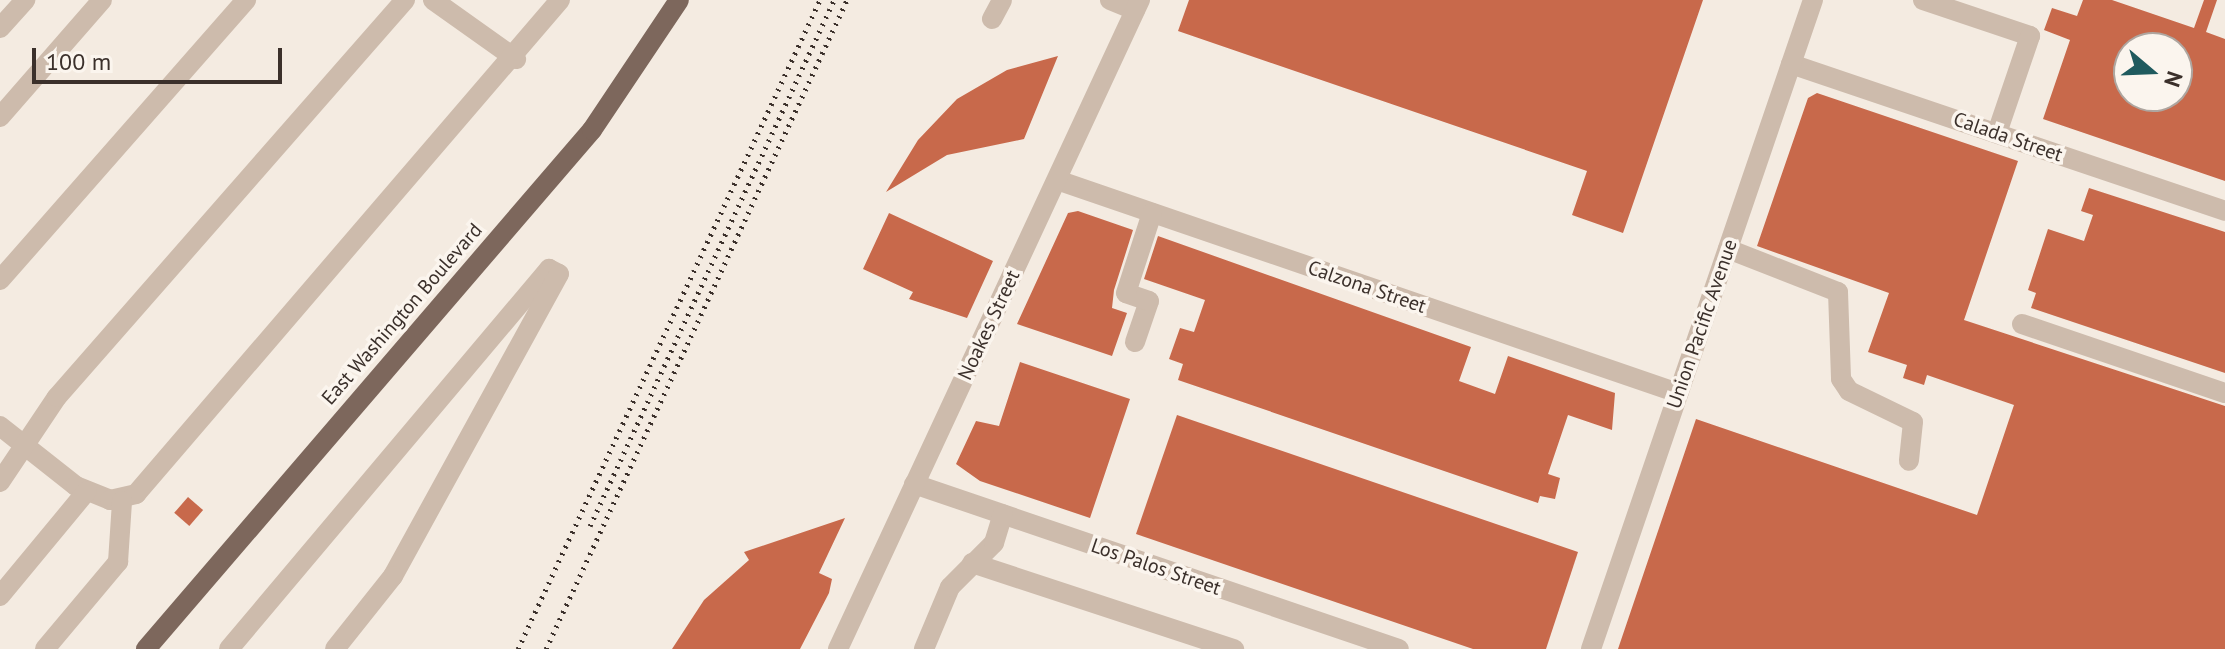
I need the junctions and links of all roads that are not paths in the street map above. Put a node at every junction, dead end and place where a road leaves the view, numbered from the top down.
1 (25, 0) edge
2 (102, 0) edge
3 (246, 0) edge
4 (405, 0) edge
5 (433, 0) edge
6 (560, 0) edge
7 (679, 0) edge
8 (1002, 0) edge
9 (1110, 0) edge
10 (1813, 0) edge
11 (1923, 0) edge
12 (1137, 5) edge
13 (992, 19) dead end
14 (0, 28) edge
15 (516, 59) junction
16 (1791, 64) junction
17 (0, 117) edge
18 (1997, 133) junction
19 (1057, 180) junction
20 (2225, 211) edge
21 (1152, 213) junction
22 (1728, 249) junction
23 (0, 280) edge
24 (2022, 324) dead end
25 (1135, 342) dead end
26 (1678, 393) junction
27 (2225, 393) edge
28 (0, 426) edge
29 (25, 445) junction
30 (1909, 461) dead end
31 (0, 482) edge
32 (914, 484) junction
33 (87, 491) junction
34 (122, 501) junction
35 (1003, 514) junction
36 (972, 563) junction
37 (0, 596) edge
38 (45, 649) edge
39 (146, 649) edge
40 (229, 649) edge
41 (335, 649) edge
42 (838, 649) edge
43 (924, 649) edge
44 (1234, 649) edge
45 (1399, 649) edge
46 (1591, 649) edge

1 - 14 street
2 - 17 street
3 - 23 street
4 - 29 street
5 - 15 street
6 - 15 street
7 - 39 main road, East Washington Boulevard
8 - 13 street
9 - 12 street
10 - 16 street, Union Pacific Avenue
11 - 18 street
12 - 19 street, Noakes Street
15 - 34 street
16 - 18 street, Calada Street
16 - 22 street, Union Pacific Avenue
18 - 20 street, Calada Street
19 - 21 street, Calzona Street
19 - 32 street, Noakes Street
21 - 25 street
21 - 26 street, Calzona Street
22 - 26 street, Union Pacific Avenue
22 - 30 street
24 - 27 street
26 - 46 street, Union Pacific Avenue
28 - 29 street
29 - 31 street
29 - 33 street
32 - 35 street, Los Palos Street
32 - 42 street, Noakes Street
33 - 34 street
33 - 37 street
34 - 38 street
35 - 36 street
35 - 45 street, Los Palos Street
36 - 43 street
36 - 44 street
40 - 41 street

